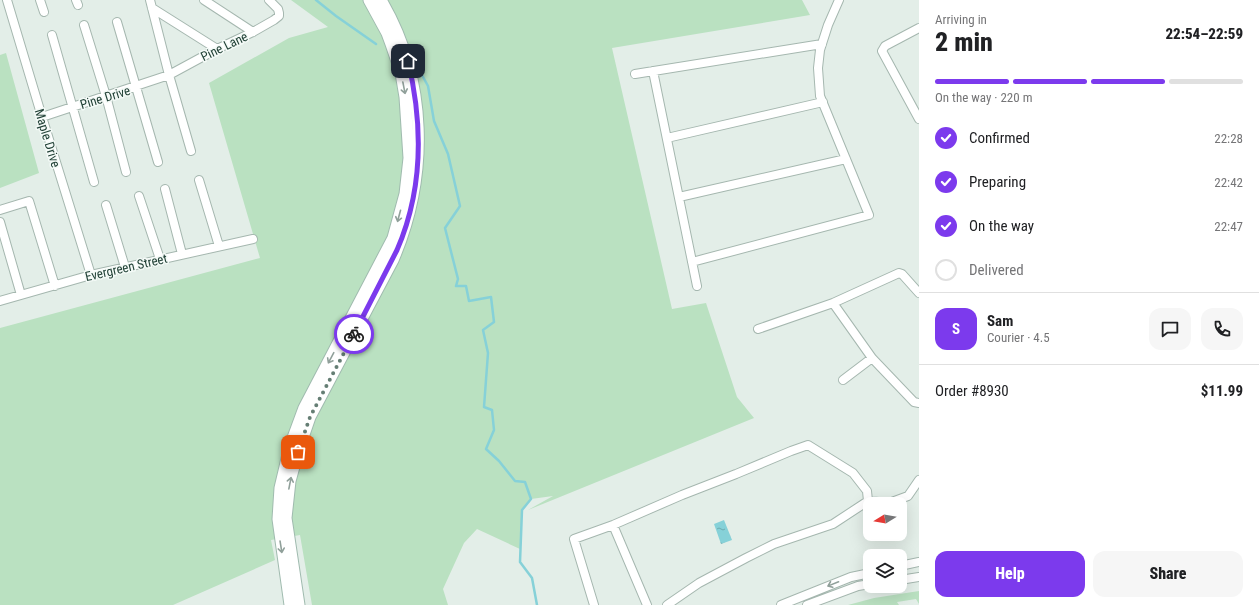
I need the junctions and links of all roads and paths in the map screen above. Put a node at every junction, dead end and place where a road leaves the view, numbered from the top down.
1 (7, 0) edge
2 (40, 0) edge
3 (150, 0) edge
4 (204, 0) edge
5 (269, 0) edge
6 (369, 0) edge
7 (381, 0) edge
8 (839, 0) edge
9 (152, 8) junction
10 (44, 12) dead end
11 (117, 22) dead end
12 (84, 25) dead end
13 (919, 28) edge
14 (391, 31) junction
15 (253, 32) junction
16 (52, 35) dead end
17 (822, 44) junction
18 (217, 49) junction
19 (653, 71) junction
20 (635, 74) dead end
21 (169, 75) junction
22 (136, 87) junction
23 (106, 96) junction
24 (823, 102) junction
25 (74, 107) junction
26 (918, 115) edge
27 (42, 117) junction
28 (667, 138) junction
29 (191, 151) dead end
30 (846, 159) junction
31 (158, 162) dead end
32 (126, 172) dead end
33 (199, 180) dead end
34 (94, 182) dead end
35 (165, 189) dead end
36 (139, 196) dead end
37 (679, 197) junction
38 (106, 205) dead end
39 (0, 210) edge
40 (0, 222) edge
41 (253, 239) dead end
42 (219, 246) junction
43 (182, 254) junction
44 (160, 260) junction
45 (692, 262) junction
46 (125, 267) junction
47 (91, 275) junction
48 (55, 286) junction
49 (697, 286) dead end
50 (919, 293) edge
51 (21, 296) junction
52 (0, 301) edge
53 (833, 303) junction
54 (758, 330) dead end
55 (872, 358) junction
56 (843, 380) dead end
57 (919, 403) edge
58 (919, 480) edge
59 (868, 497) edge
60 (905, 497) edge
61 (863, 504) edge
62 (282, 519) junction
63 (613, 524) junction
64 (919, 562) edge
65 (907, 565) edge
66 (863, 574) edge
67 (919, 577) edge
68 (907, 579) edge
69 (863, 585) edge
70 (784, 604) edge
71 (290, 605) edge
72 (299, 605) edge
73 (594, 605) edge
74 (647, 605) edge
75 (667, 605) edge
76 (807, 605) edge

1 - 27 street, Maple Drive
2 - 10 street
3 - 9 street
4 - 15 street
5 - 15 street, Pine Lane
6 - 14 main road
7 - 14 main road
8 - 17 street
9 - 18 street
9 - 21 street
11 - 22 street
12 - 23 street
13 - 26 street
14 - 62 main road
15 - 18 street, Pine Lane
16 - 25 street
17 - 19 street
17 - 24 street
18 - 21 street, Pine Lane
19 - 20 street
19 - 28 street
21 - 22 street, Pine Drive
21 - 29 street
22 - 23 street, Pine Drive
22 - 31 street
23 - 25 street, Pine Drive
23 - 32 street
24 - 28 street
24 - 30 street
25 - 27 street, Pine Drive
25 - 34 street
27 - 47 street, Maple Drive
28 - 37 street
30 - 37 street
30 - 45 street
33 - 42 street
35 - 43 street
36 - 44 street
37 - 45 street
38 - 46 street
39 - 48 street
40 - 51 street
41 - 42 street, Evergreen Street
42 - 43 street, Evergreen Street
43 - 44 street, Evergreen Street
44 - 46 street, Evergreen Street
45 - 49 street
46 - 47 street, Evergreen Street
47 - 48 street, Evergreen Street
48 - 51 street, Evergreen Street
50 - 53 street
51 - 52 street, Evergreen Street
53 - 54 street
53 - 55 street
55 - 56 street
55 - 57 street
58 - 60 street
59 - 63 street
61 - 75 street
62 -> 71 main road
62 - 72 main road
63 - 73 street
63 - 74 street
64 - 65 street
66 -> 70 street
67 - 68 street
69 - 76 street

